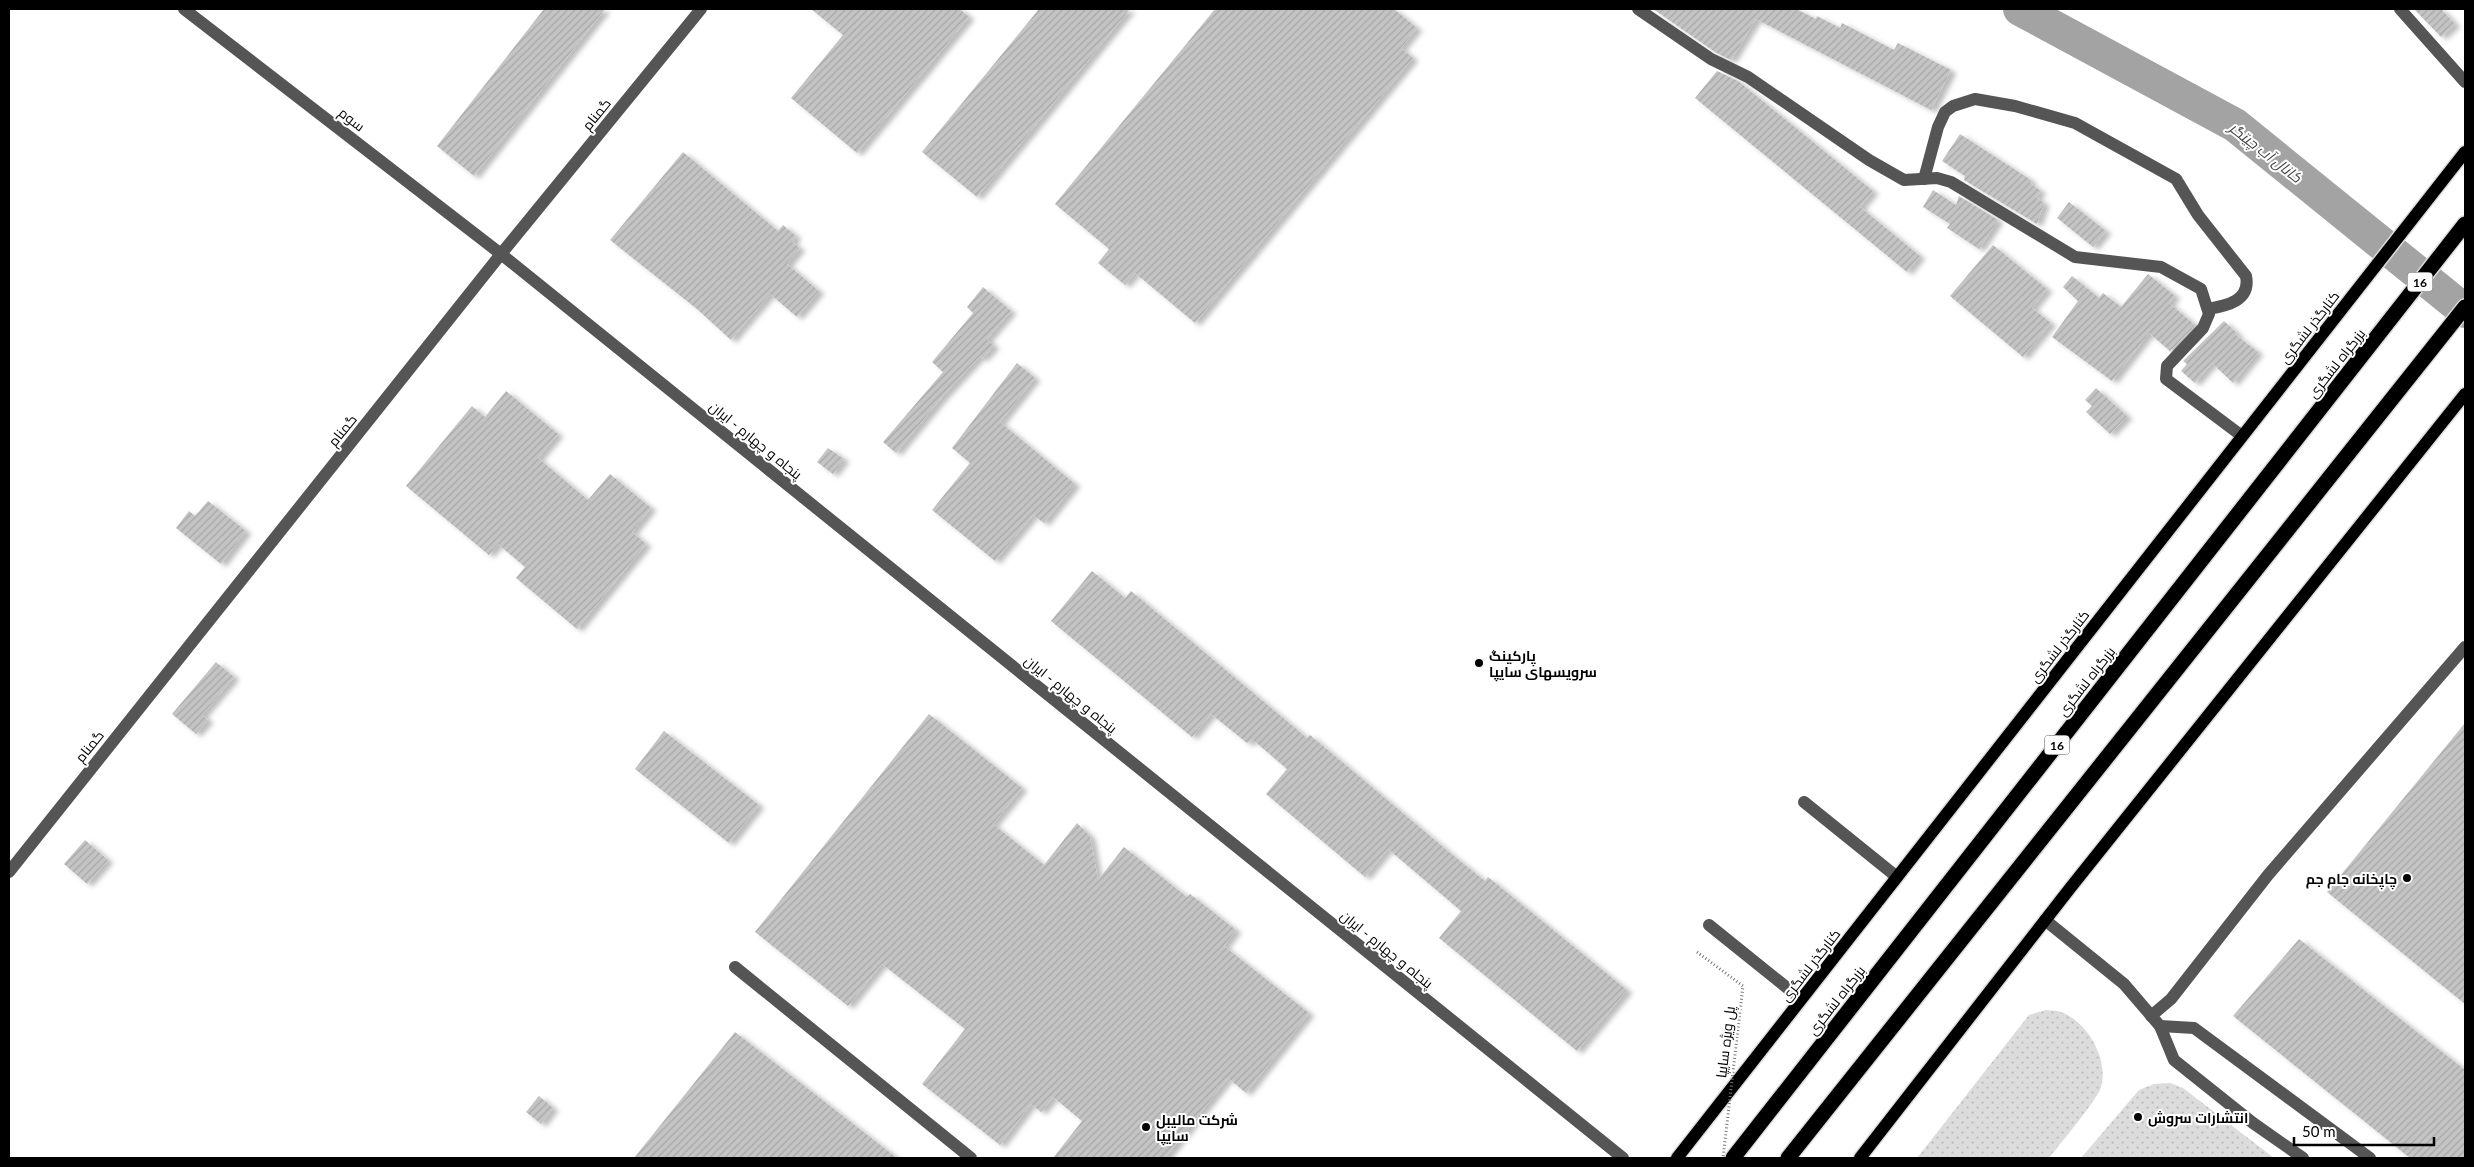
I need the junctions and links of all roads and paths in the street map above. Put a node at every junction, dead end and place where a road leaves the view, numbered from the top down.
1 (184, 9) edge
2 (701, 9) edge
3 (1638, 9) edge
4 (2404, 10) edge
5 (2465, 82) edge
6 (2465, 152) edge
7 (1924, 179) junction
8 (2462, 228) edge
9 (501, 254) junction
10 (2465, 307) edge
11 (2208, 309) junction
12 (2464, 396) edge
13 (2242, 436) junction
14 (2465, 647) edge
15 (1804, 802) dead end
16 (9, 872) edge
17 (1897, 877) junction
18 (2045, 920) junction
19 (1709, 925) dead end
20 (1696, 952) dead end
21 (735, 967) dead end
22 (1802, 999) junction
23 (2151, 1016) junction
24 (2160, 1026) junction
25 (2365, 1157) edge
26 (971, 1158) edge
27 (1623, 1158) edge
28 (1677, 1158) edge
29 (1723, 1158) edge
30 (1732, 1158) edge
31 (1788, 1158) edge
32 (1860, 1158) edge
33 (2303, 1158) edge

1 - 9 lane, سوم
2 - 9 lane, گمنام
3 - 7 lane
4 - 5 lane
6 - 13 main road, کنارگذر لشگری
7 - 11 lane
7 - 11 lane
8 - 30 highway, بزرگراه لشگری / 16
9 - 16 lane, گمنام
9 - 27 lane, پنجاه و چهارم - ایران
10 - 31 highway
11 - 13 lane
12 - 18 main road
13 - 17 main road, کنارگذر لشگری
14 - 23 lane
15 - 17 lane
17 - 22 main road, کنارگذر لشگری
18 - 23 lane
18 - 32 main road
19 - 22 lane
20 - 29 path, پل ویژه سایپا, bridge
21 - 26 lane
22 - 28 main road, کنارگذر لشگری
23 - 24 lane
24 - 25 lane
24 - 33 lane

